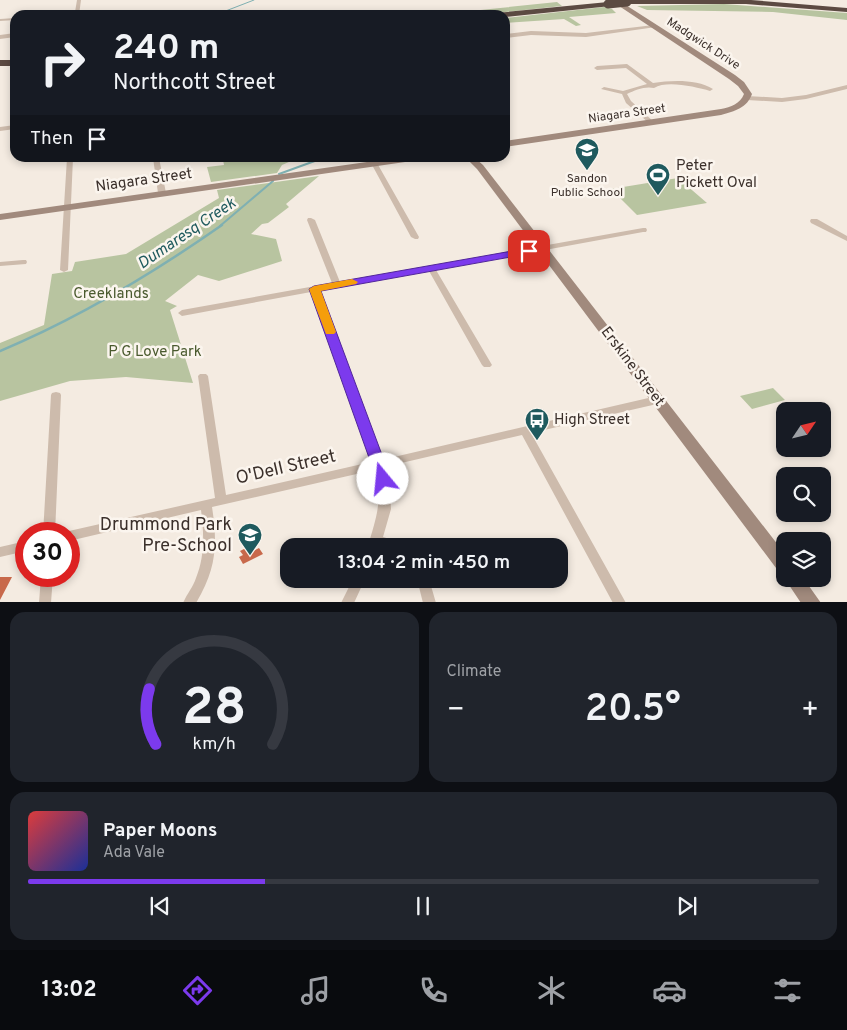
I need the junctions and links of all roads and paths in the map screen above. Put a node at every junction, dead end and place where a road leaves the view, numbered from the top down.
1 (610, 2) edge
2 (847, 10) edge
3 (510, 13) edge
4 (654, 26) junction
5 (510, 35) edge
6 (596, 68) dead end
7 (654, 86) junction
8 (847, 87) edge
9 (604, 89) dead end
10 (710, 89) dead end
11 (624, 93) junction
12 (747, 98) junction
13 (652, 123) junction
14 (510, 143) edge
15 (70, 162) edge
16 (157, 162) edge
17 (382, 162) edge
18 (480, 162) edge
19 (374, 163) junction
20 (162, 194) junction
21 (68, 207) junction
22 (0, 217) edge
23 (311, 220) dead end
24 (814, 221) dead end
25 (643, 230) dead end
26 (415, 236) dead end
27 (847, 239) edge
28 (542, 249) junction
29 (23, 262) dead end
30 (0, 264) edge
31 (431, 268) junction
32 (64, 270) dead end
33 (337, 285) junction
34 (314, 289) junction
35 (182, 313) dead end
36 (487, 365) dead end
37 (202, 376) dead end
38 (56, 396) dead end
39 (657, 400) junction
40 (525, 431) junction
41 (379, 464) junction
42 (221, 501) junction
43 (206, 504) junction
44 (50, 522) edge
45 (80, 533) edge
46 (377, 538) edge
47 (15, 549) edge
48 (0, 552) edge
49 (776, 555) edge
50 (46, 587) edge
51 (800, 587) edge
52 (354, 588) edge
53 (426, 588) edge
54 (45, 602) edge
55 (189, 602) edge
56 (347, 602) edge
57 (430, 602) edge
58 (620, 602) edge
59 (812, 602) edge

1 - 2 highway, bridge
1 - 3 highway
1 - 4 street, Madgwick Drive
4 - 5 street
4 - 12 street, Madgwick Drive
6 - 7 street
7 - 10 street
7 - 11 street
8 - 12 street
9 - 11 street
11 - 13 street
12 - 13 street, Niagara Street
13 - 14 street, Niagara Street
15 - 21 street
16 - 20 street
17 - 19 street, Niagara Street
18 - 28 street, Erskine Street
19 - 20 street, Niagara Street
19 - 26 street
20 - 21 street, Niagara Street
21 - 22 street, Niagara Street
21 - 32 street
23 - 33 street
24 - 27 street
25 - 28 street
28 - 31 street
28 - 39 street, Erskine Street
29 - 30 street
31 - 33 street
31 - 36 street
33 - 34 street
34 - 35 street
34 - 41 street
37 - 42 street
38 - 44 street
39 - 40 street, O'Dell Street
39 - 49 street, Erskine Street
40 - 41 street, O'Dell Street
40 - 58 street
41 - 42 street, O'Dell Street
41 - 46 street
42 - 43 street, O'Dell Street
43 - 45 street, O'Dell Street
43 - 55 street
47 - 48 street
50 - 54 street
51 - 59 street
52 - 56 street
53 - 57 street

